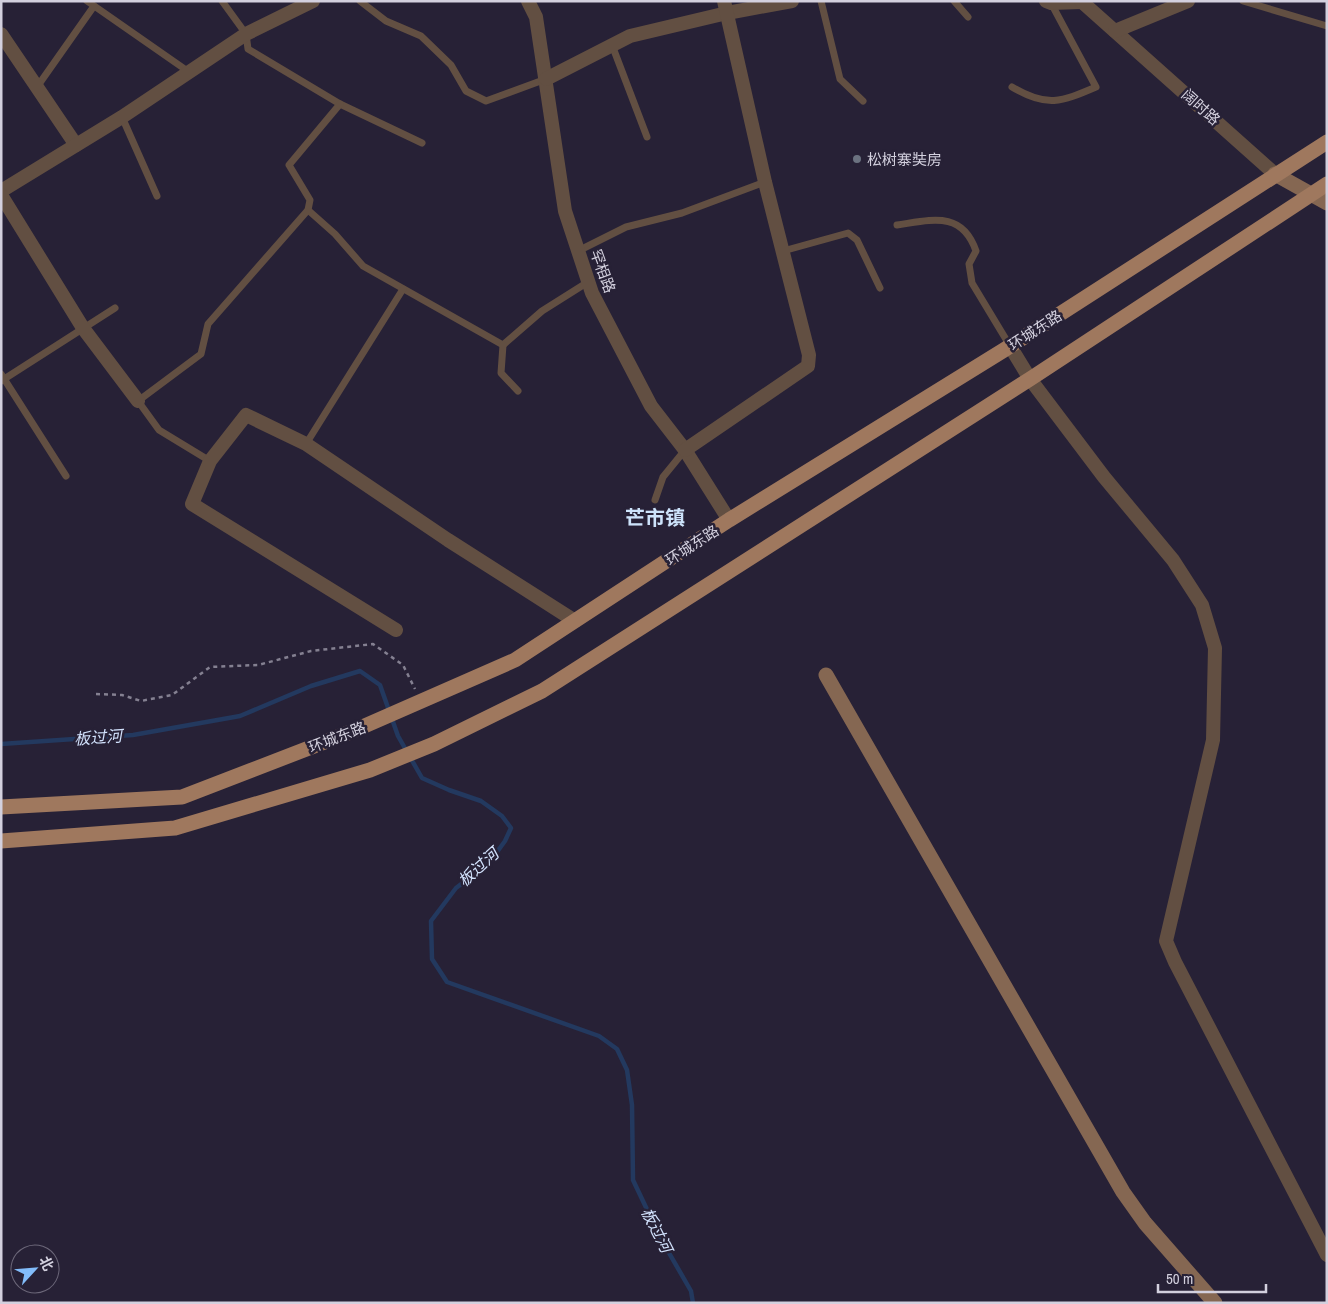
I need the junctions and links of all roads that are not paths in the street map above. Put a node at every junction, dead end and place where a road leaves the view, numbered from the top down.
1 (87, 1) edge
2 (222, 1) edge
3 (313, 1) edge
4 (360, 1) edge
5 (528, 1) edge
6 (792, 1) edge
7 (821, 1) edge
8 (954, 1) edge
9 (1188, 1) edge
10 (1243, 1) edge
11 (1049, 2) edge
12 (1082, 2) edge
13 (94, 6) junction
14 (725, 7) edge
15 (968, 17) dead end
16 (1327, 26) edge
17 (1115, 31) junction
18 (1, 34) edge
19 (246, 34) junction
20 (612, 45) junction
21 (190, 72) junction
22 (546, 78) junction
23 (37, 87) junction
24 (1012, 87) dead end
25 (863, 101) dead end
26 (340, 104) junction
27 (122, 117) junction
28 (647, 136) dead end
29 (1327, 142) edge
30 (422, 143) dead end
31 (76, 145) junction
32 (1275, 174) junction
33 (765, 182) junction
34 (1327, 184) edge
35 (1, 191) edge
36 (1312, 193) junction
37 (1, 195) edge
38 (157, 196) dead end
39 (1327, 204) edge
40 (308, 210) junction
41 (897, 225) dead end
42 (578, 251) junction
43 (783, 252) junction
44 (588, 282) junction
45 (880, 288) dead end
46 (403, 289) junction
47 (115, 308) dead end
48 (83, 328) junction
49 (503, 345) junction
50 (1010, 346) junction
51 (2, 378) edge
52 (1030, 379) junction
53 (518, 391) dead end
54 (138, 402) junction
55 (306, 444) junction
56 (685, 450) junction
57 (210, 461) junction
58 (66, 476) dead end
59 (655, 500) dead end
60 (730, 520) junction
61 (575, 621) junction
62 (396, 630) dead end
63 (826, 675) dead end
64 (1, 807) edge
65 (1, 841) edge
66 (1327, 1255) edge
67 (1215, 1303) edge

1 - 13 lane
2 - 19 lane
3 - 19 street
4 - 22 lane
5 - 22 street, 罕相路
6 - 14 street
7 - 25 lane
8 - 15 lane
9 - 17 street
10 - 16 lane
11 - 12 street
11 - 24 lane
12 - 17 street, 阔时路
13 - 21 lane
13 - 23 lane
14 - 20 street
14 - 33 street
17 - 32 street, 阔时路
18 - 23 street
19 - 21 street
19 - 26 lane
20 - 22 street
20 - 28 lane
21 - 27 street
22 - 42 street, 罕相路
23 - 31 street
26 - 30 lane
26 - 40 lane
27 - 31 street
27 - 38 lane
29 - 32 main road, 环城东路
31 - 35 street
32 - 36 street, 阔时路
32 - 50 main road, 环城东路
33 - 42 lane
33 - 43 street
34 - 36 main road
36 - 39 street, 阔时路
36 - 52 main road
37 - 48 street
40 - 46 lane
40 - 54 lane
41 - 50 lane
42 - 44 street, 罕相路
43 - 45 lane
43 - 56 street
44 - 49 lane
44 - 56 street, 罕相路
46 - 49 lane
46 - 55 lane
47 - 48 lane
48 - 51 lane
48 - 54 street
49 - 53 lane
50 - 52 street
50 - 60 main road, 环城东路
51 - 58 lane
52 - 65 main road
52 - 66 street
54 - 57 lane
55 - 57 street
55 - 61 street
56 - 59 lane
56 - 60 street, 罕相路
57 - 62 street
60 - 61 main road, 环城东路
61 - 64 main road, 环城东路
63 - 67 street

